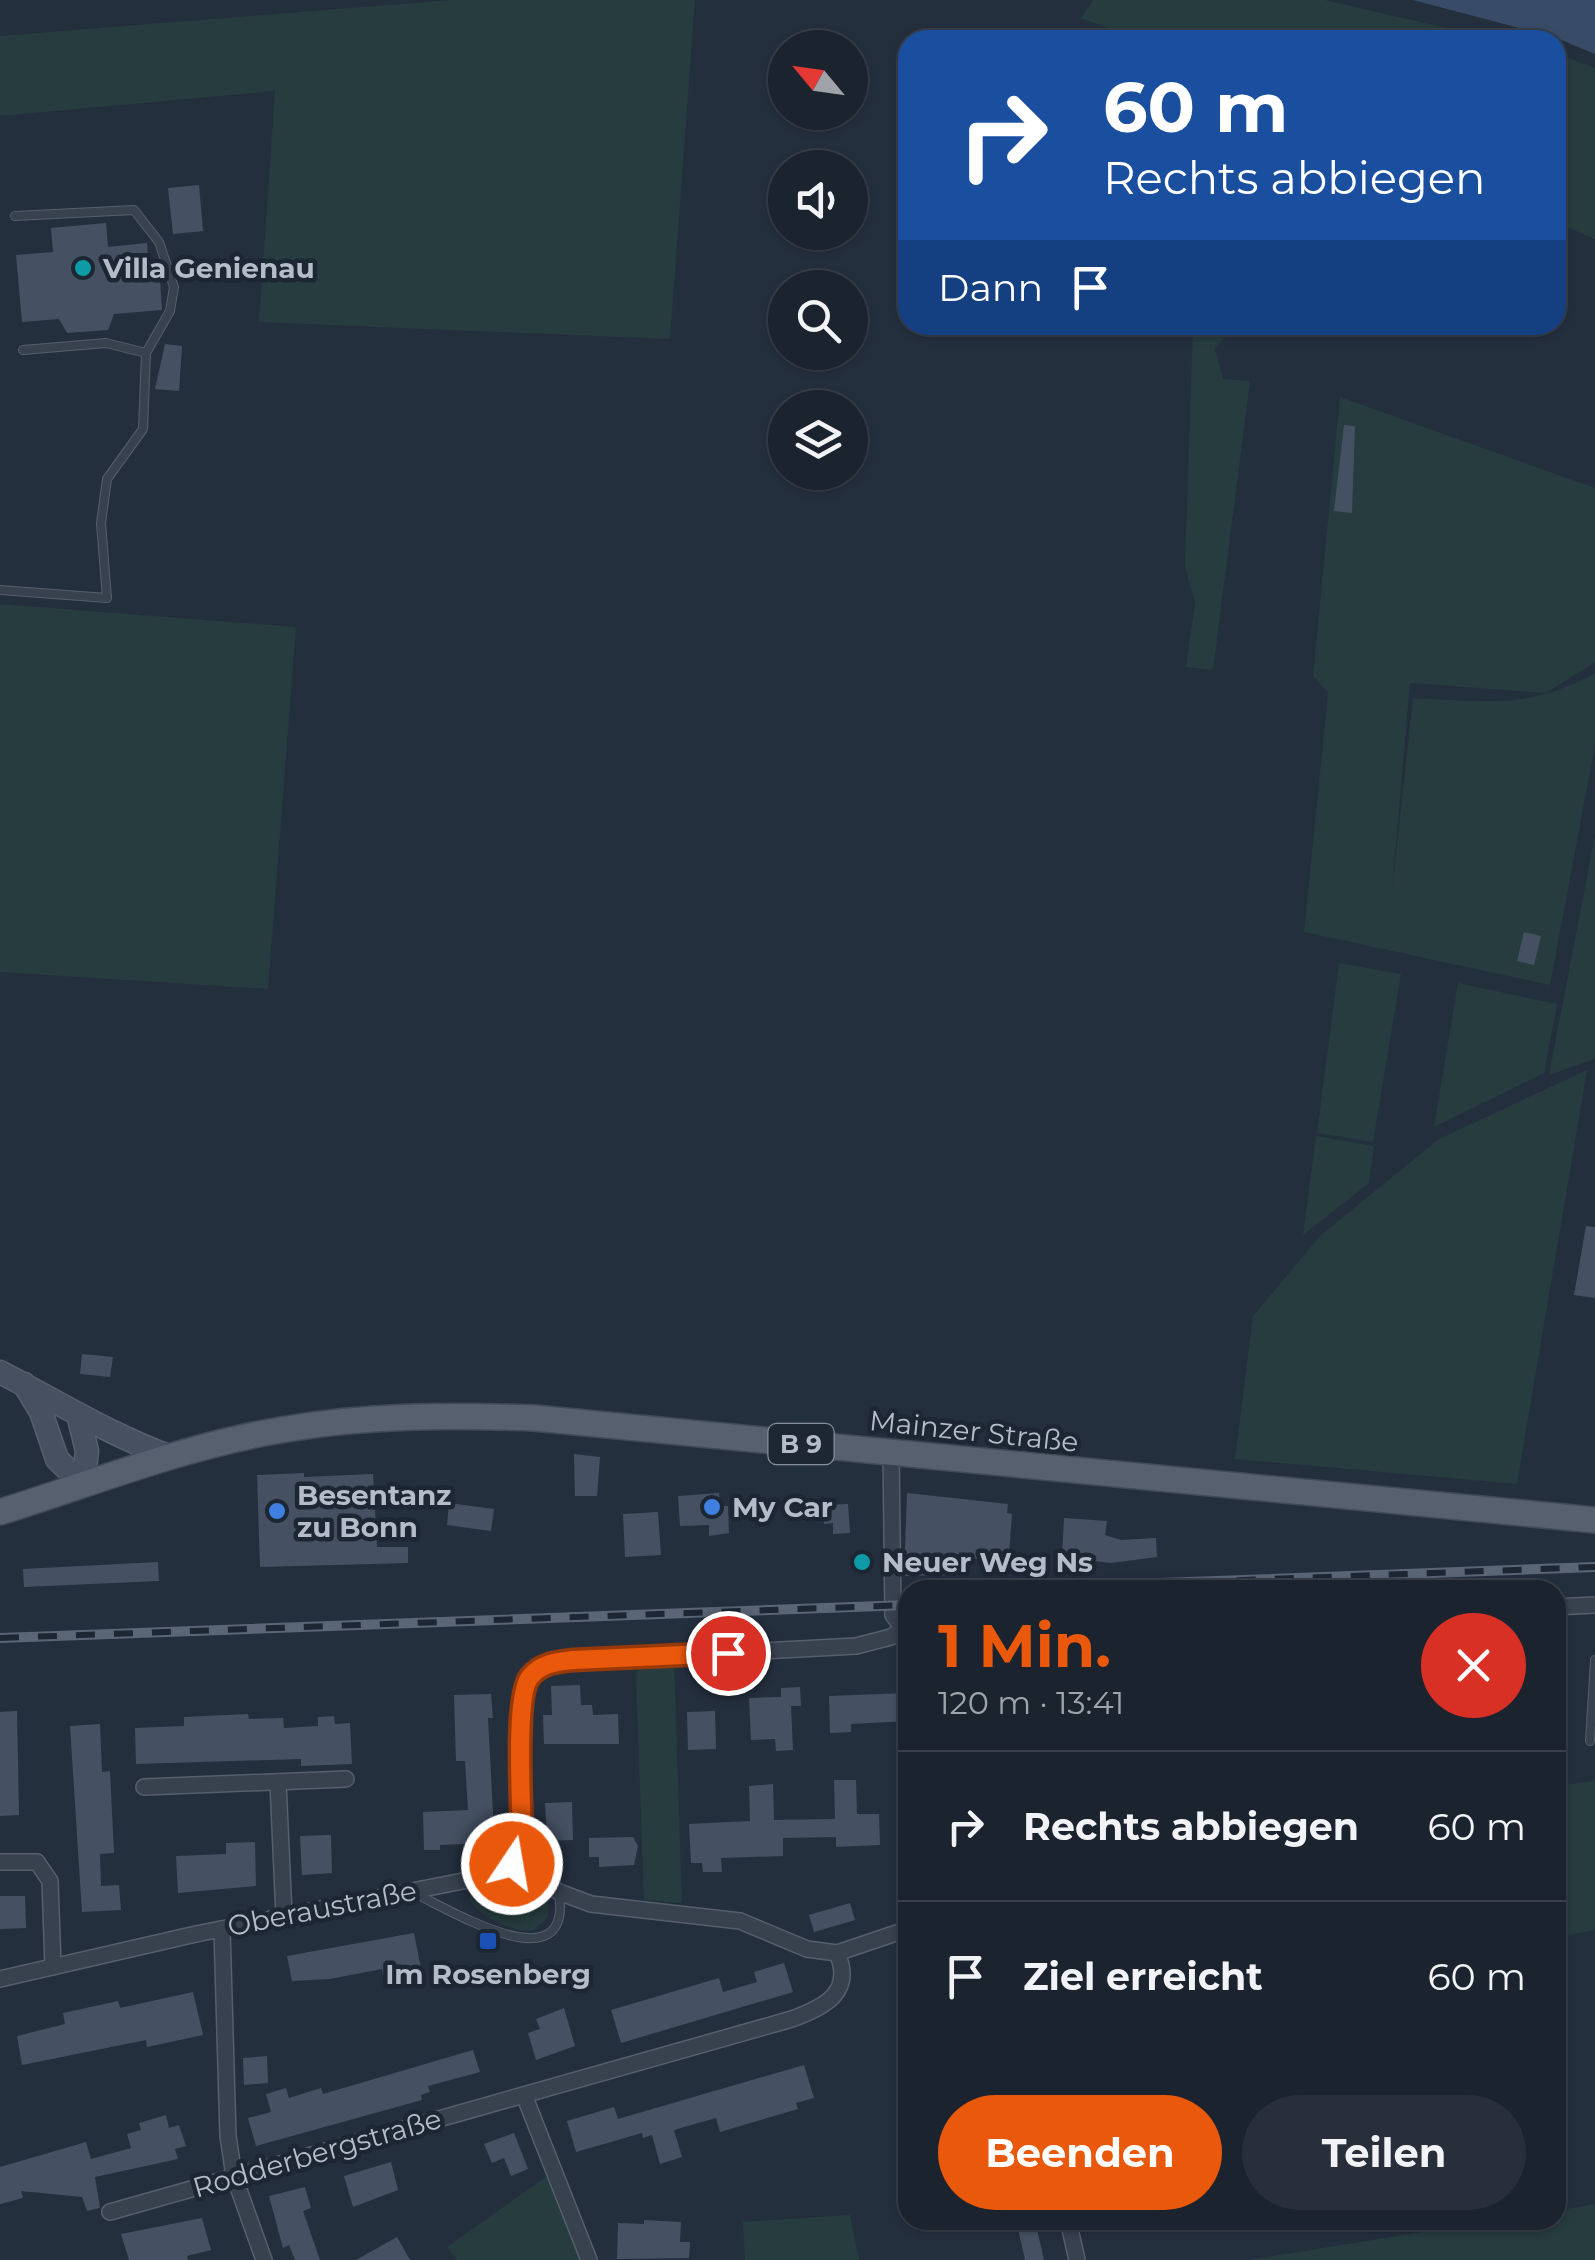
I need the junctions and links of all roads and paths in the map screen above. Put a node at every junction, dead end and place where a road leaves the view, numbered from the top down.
1 (15, 216) dead end
2 (23, 350) dead end
3 (146, 353) junction
4 (0, 590) edge
5 (0, 1372) edge
6 (24, 1384) junction
7 (79, 1418) junction
8 (891, 1452) junction
9 (172, 1457) junction
10 (83, 1485) junction
11 (0, 1512) edge
12 (1595, 1520) edge
13 (1595, 1605) edge
14 (1566, 1606) edge
15 (898, 1623) edge
16 (898, 1634) edge
17 (1595, 1660) edge
18 (1590, 1742) dead end
19 (346, 1779) dead end
20 (278, 1782) junction
21 (144, 1787) dead end
22 (0, 1862) edge
23 (512, 1864) junction
24 (407, 1890) junction
25 (558, 1892) junction
26 (284, 1916) junction
27 (222, 1928) junction
28 (898, 1933) edge
29 (837, 1953) junction
30 (53, 1967) junction
31 (0, 1979) edge
32 (524, 2095) junction
33 (234, 2176) junction
34 (110, 2212) dead end
35 (1070, 2230) edge
36 (264, 2260) edge
37 (590, 2260) edge
38 (1077, 2260) edge

1 - 3 lane
2 - 3 lane
3 - 4 lane
5 - 6 main road
6 - 7 main road
6 - 10 main road
7 - 9 main road
7 - 10 main road
8 - 9 main road, Mainzer Straße / B 9
8 - 12 main road, Mainzer Straße / B 9
8 - 15 street
9 - 10 main road, Mainzer Straße / B 9
10 - 11 main road, B 9
13 - 14 street
16 - 23 street
17 - 18 lane
19 - 20 street
20 - 21 street
20 - 26 street
22 - 30 street
23 - 24 street, Oberaustraße
23 - 25 street
24 - 25 lane
24 - 26 street, Oberaustraße
25 - 29 street
26 - 27 street, Oberaustraße
27 - 30 street, Oberaustraße
27 - 33 street
28 - 29 street
29 - 32 street, Rodderbergstraße
30 - 31 street, Oberaustraße
32 - 33 street, Rodderbergstraße
32 - 37 street
33 - 34 street, Rodderbergstraße
33 - 36 street
35 - 38 street

